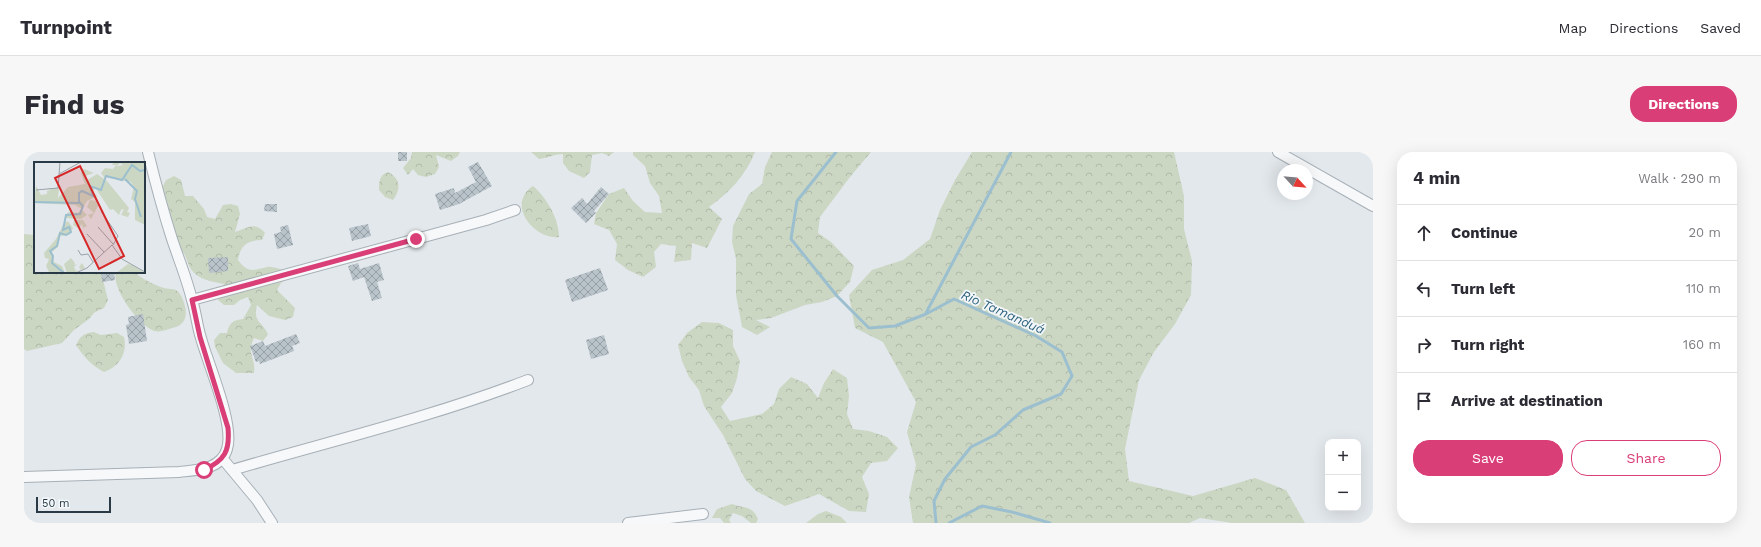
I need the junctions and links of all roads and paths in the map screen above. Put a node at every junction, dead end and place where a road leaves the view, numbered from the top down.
1 (148, 152) edge
2 (1278, 152) edge
3 (1373, 206) edge
4 (514, 210) dead end
5 (192, 300) junction
6 (528, 380) dead end
7 (222, 458) junction
8 (232, 470) junction
9 (24, 477) edge
10 (703, 514) dead end
11 (272, 523) edge
12 (628, 523) edge

1 - 5 street
2 - 3 street
4 - 5 street
5 - 7 street
6 - 8 street
7 - 8 street
7 - 9 street
8 - 11 street
10 - 12 street

